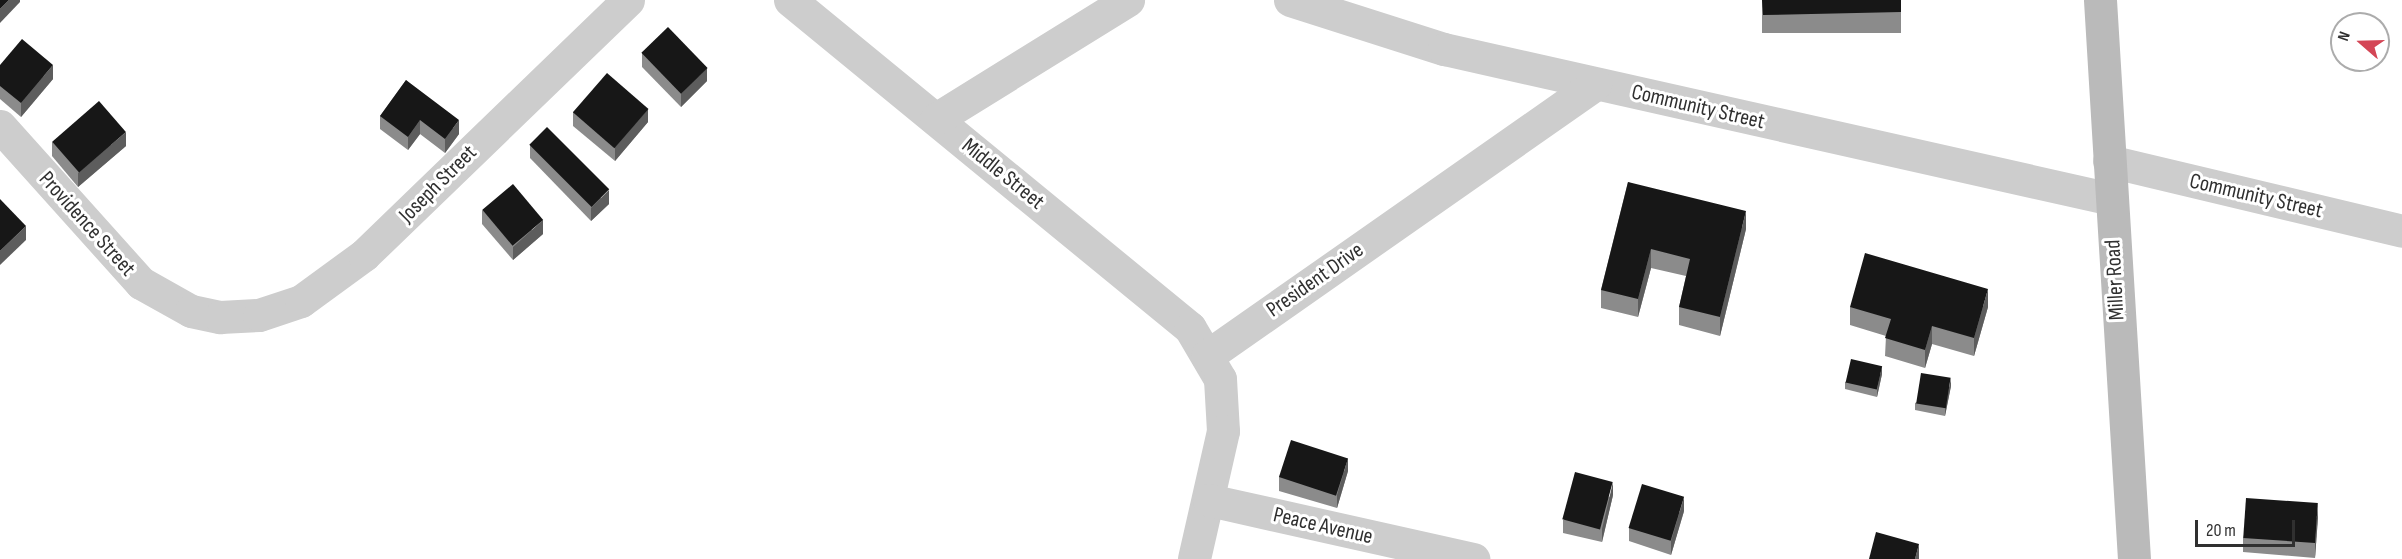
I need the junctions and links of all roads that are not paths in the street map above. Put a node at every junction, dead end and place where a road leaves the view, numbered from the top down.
1 (628, 0) edge
2 (790, 0) edge
3 (1128, 0) edge
4 (1290, 0) edge
5 (2100, 0) edge
6 (1595, 84) junction
7 (936, 119) junction
8 (0, 126) edge
9 (2109, 161) junction
10 (2111, 199) junction
11 (2402, 231) edge
12 (220, 317) joint
13 (1207, 356) junction
14 (1209, 500) junction
15 (1194, 559) edge
16 (1473, 559) edge
17 (2134, 559) edge

1 - 12 street, Joseph Street
2 - 7 street, Middle Street
3 - 7 street
4 - 6 street, Community Street
5 - 9 main road, Miller Road
6 - 10 street, Community Street
6 - 13 street, President Drive
7 - 13 street, Middle Street
8 - 12 street, Providence Street
9 - 10 main road, Miller Road
9 - 11 street, Community Street
10 - 17 main road, Miller Road
13 - 14 street
14 - 15 street
14 - 16 street, Peace Avenue

